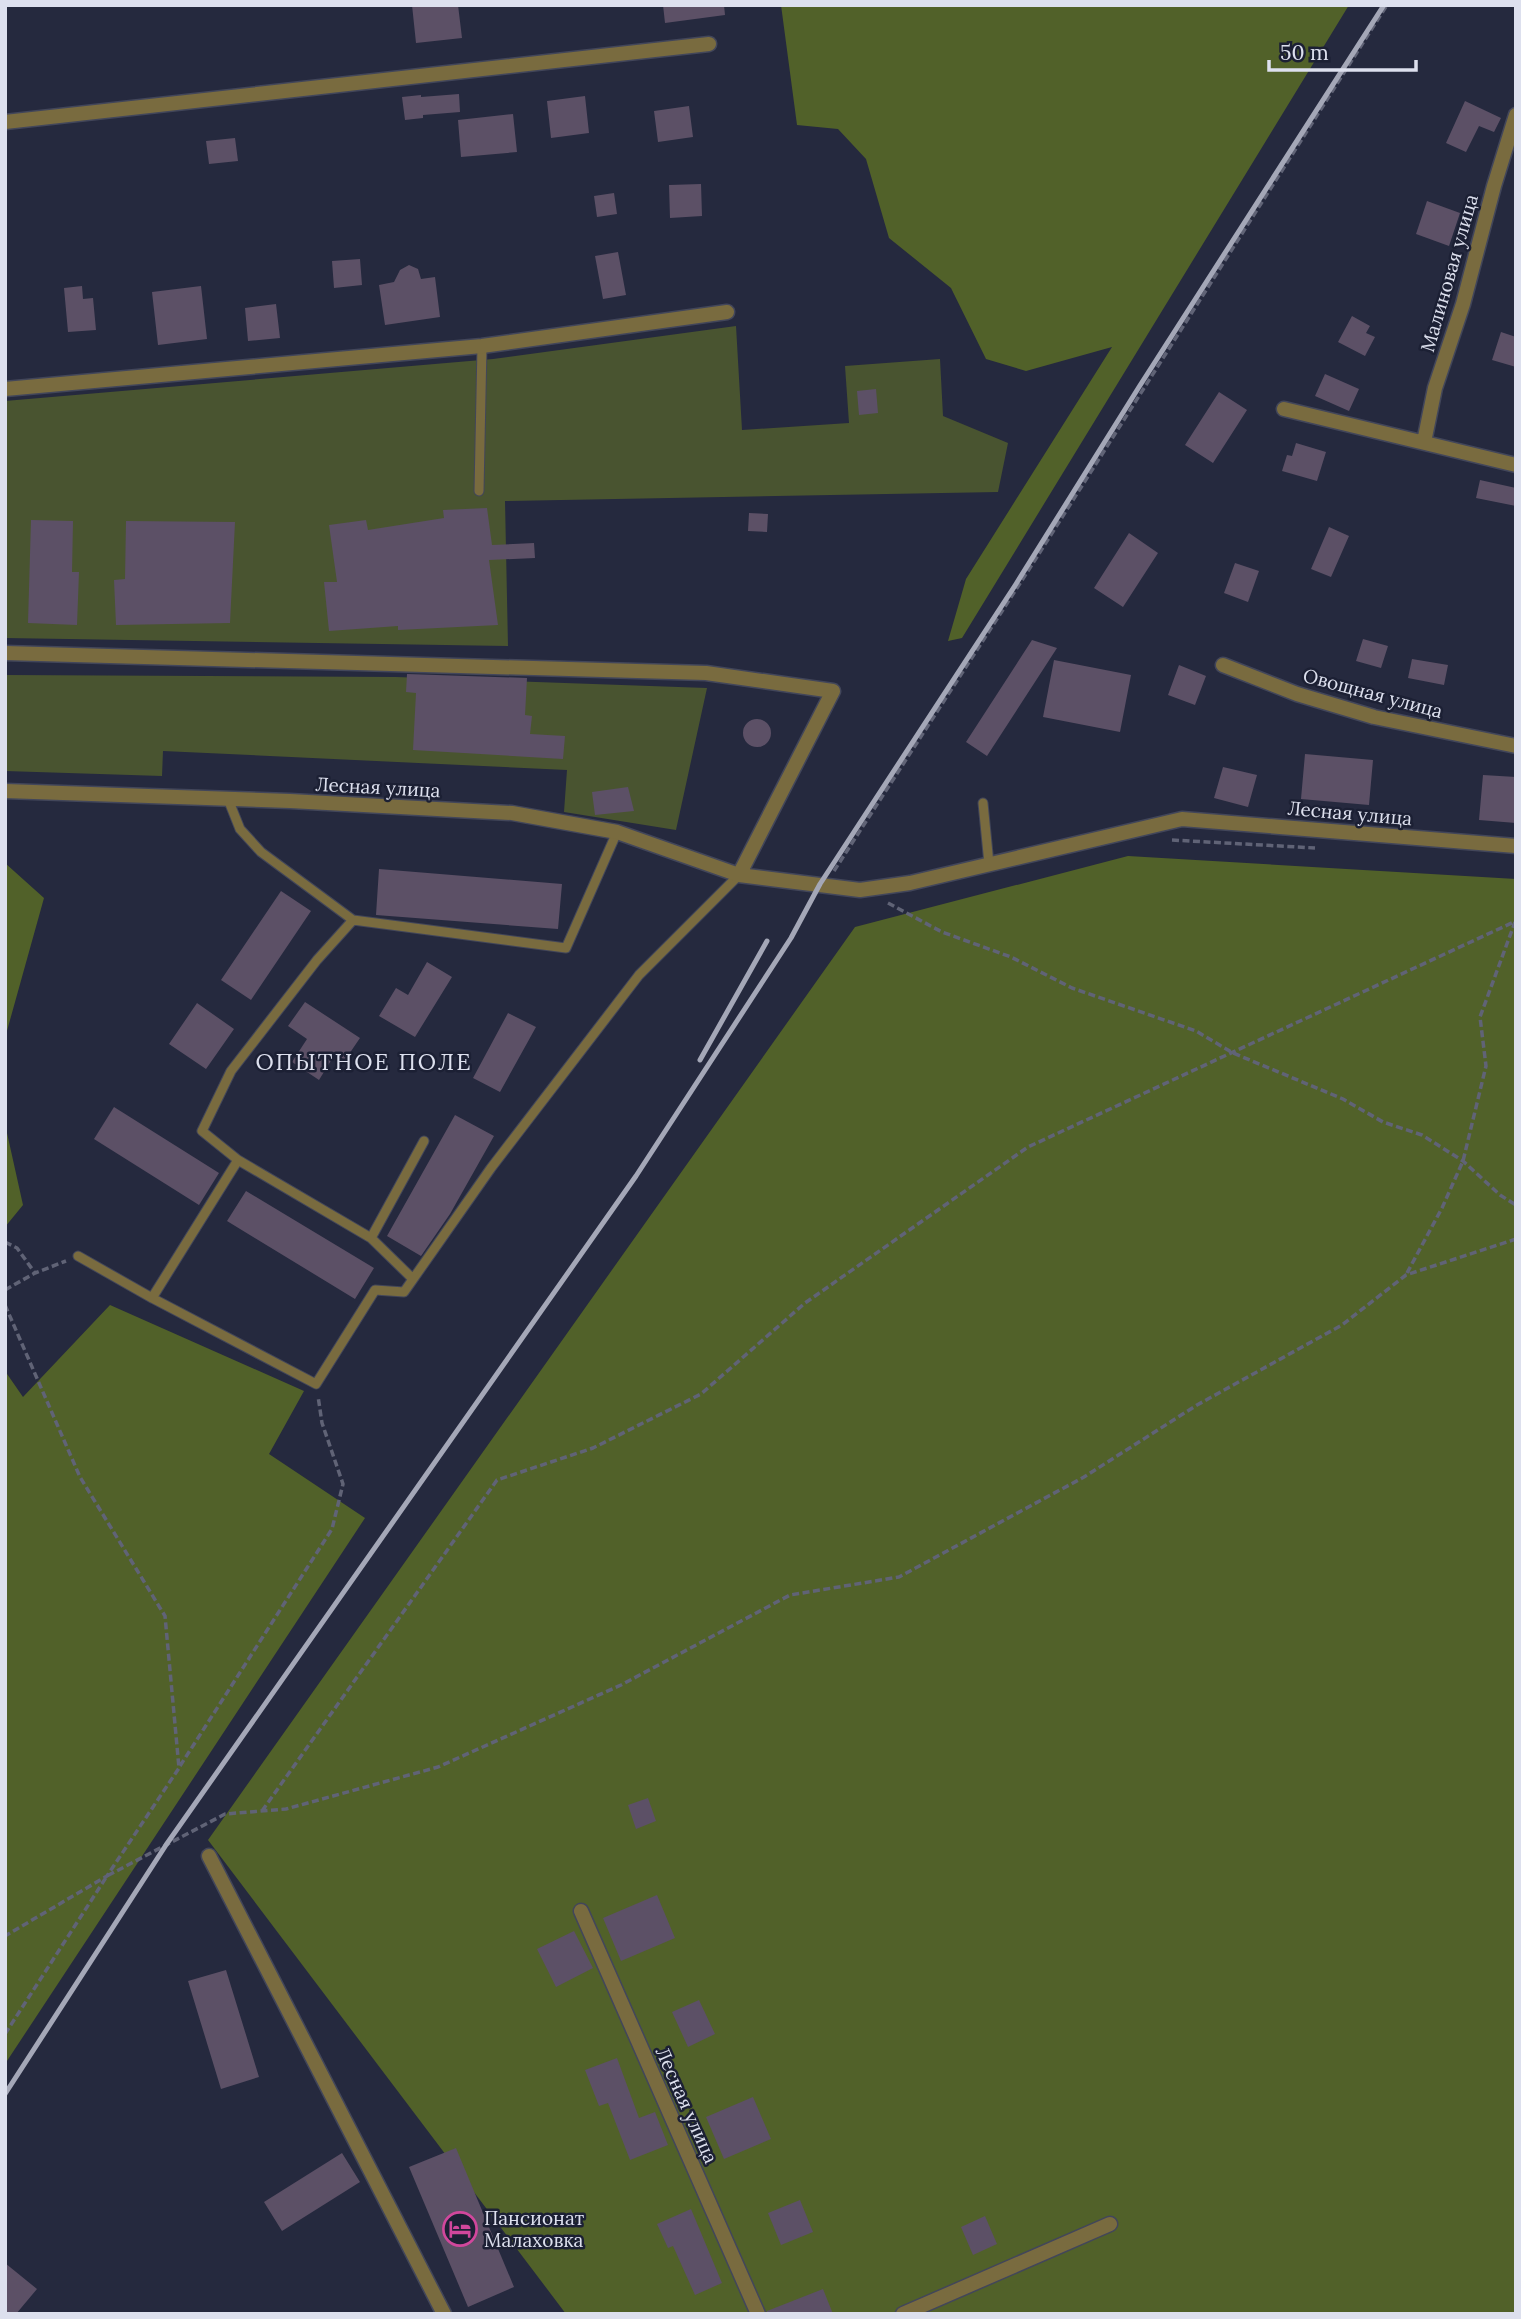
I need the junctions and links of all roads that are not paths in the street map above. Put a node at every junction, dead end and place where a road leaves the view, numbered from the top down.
1 (709, 44) dead end
2 (1516, 115) edge
3 (5, 121) edge
4 (727, 312) dead end
5 (482, 346) junction
6 (5, 389) edge
7 (1284, 409) dead end
8 (1424, 442) junction
9 (1516, 465) edge
10 (480, 491) dead end
11 (5, 653) edge
12 (1223, 665) dead end
13 (1516, 746) edge
14 (5, 791) edge
15 (228, 799) junction
16 (983, 803) dead end
17 (617, 832) junction
18 (1516, 846) edge
19 (989, 864) junction
20 (739, 875) junction
21 (354, 920) junction
22 (424, 1141) dead end
23 (238, 1160) junction
24 (371, 1238) junction
25 (78, 1256) road end
26 (413, 1279) junction
27 (152, 1298) junction
28 (209, 1856) dead end
29 (581, 1911) dead end
30 (1110, 2224) dead end
31 (444, 2314) edge
32 (758, 2314) edge
33 (903, 2314) edge

1 - 3 street
2 - 8 street, Малиновая улица
4 - 5 street
5 - 6 street
5 - 10 lane
7 - 8 street
8 - 9 street
11 - 20 street
12 - 13 street, Овощная улица
14 - 15 street, Лесная улица
15 - 17 street, Лесная улица
15 - 21 lane
16 - 19 lane
17 - 20 street, Лесная улица
17 - 21 lane
18 - 19 street, Лесная улица
19 - 20 street, Лесная улица
20 - 26 lane
21 - 23 lane
22 - 24 lane
23 - 24 lane
23 - 27 lane
24 - 26 lane
25 - 27 lane
26 - 27 lane
28 - 31 street
29 - 32 street, Лесная улица
30 - 33 street

